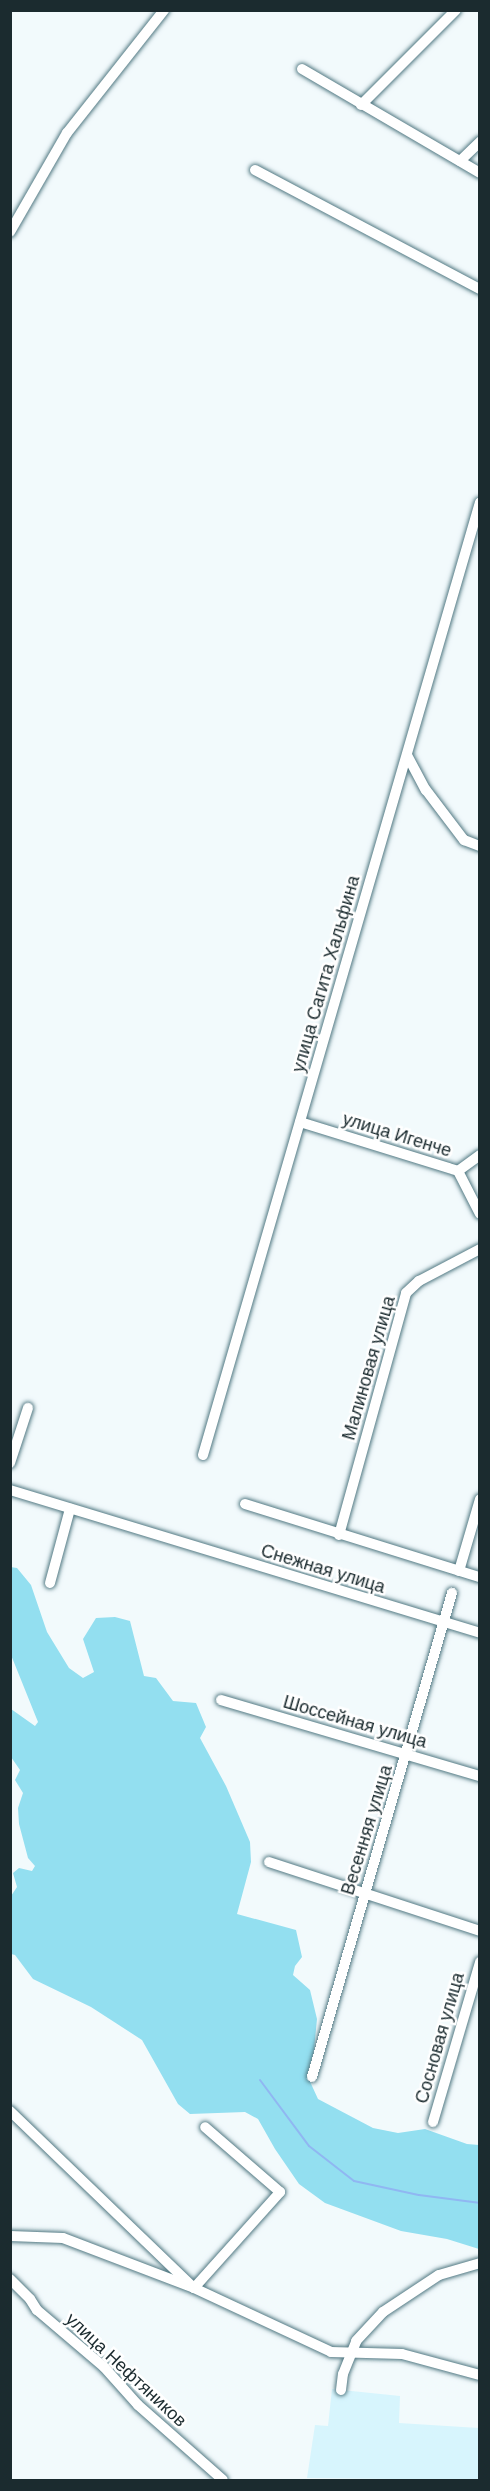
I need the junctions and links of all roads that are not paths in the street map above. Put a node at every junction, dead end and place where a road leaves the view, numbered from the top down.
1 (164, 10) edge
2 (456, 10) edge
3 (302, 69) dead end
4 (361, 105) junction
5 (480, 142) edge
6 (460, 161) junction
7 (255, 170) dead end
8 (480, 173) edge
9 (10, 232) edge
10 (480, 289) edge
11 (480, 502) edge
12 (406, 755) junction
13 (480, 846) edge
14 (300, 1122) junction
15 (480, 1155) edge
16 (458, 1172) junction
17 (480, 1214) edge
18 (480, 1249) edge
19 (28, 1407) dead end
20 (203, 1455) dead end
21 (10, 1463) edge
22 (10, 1491) edge
23 (480, 1498) edge
24 (245, 1504) dead end
25 (70, 1509) junction
26 (339, 1535) junction
27 (459, 1571) junction
28 (480, 1577) edge
29 (50, 1583) dead end
30 (452, 1593) dead end
31 (442, 1623) junction
32 (480, 1633) edge
33 (221, 1700) dead end
34 (407, 1755) junction
35 (480, 1776) edge
36 (269, 1862) dead end
37 (364, 1894) junction
38 (480, 1931) edge
39 (480, 1962) edge
40 (312, 2076) dead end
41 (10, 2111) edge
42 (433, 2122) dead end
43 (205, 2127) dead end
44 (10, 2236) edge
45 (480, 2263) edge
46 (10, 2279) edge
47 (194, 2288) junction
48 (350, 2352) junction
49 (480, 2375) edge
50 (341, 2390) dead end
51 (223, 2481) edge

1 - 9 street
2 - 4 street
3 - 4 street
4 - 6 street
5 - 6 street
6 - 8 street
7 - 10 street
11 - 12 street, улица Сагита Хальфина
12 - 13 street
12 - 14 street, улица Сагита Хальфина
14 - 16 street, улица Игенче
14 - 20 street, улица Сагита Хальфина
15 - 16 street, улица Игенче
16 - 17 street
18 - 26 street, Малиновая улица
19 - 21 street
22 - 25 street, Снежная улица
23 - 27 street
24 - 26 street
25 - 29 street
25 - 31 street, Снежная улица
26 - 27 street
27 - 28 street
30 - 31 street, Весенняя улица
31 - 32 street, Снежная улица
31 - 34 street, Весенняя улица
33 - 34 street, Шоссейная улица
34 - 35 street, Шоссейная улица
34 - 37 street, Весенняя улица
36 - 37 street
37 - 38 street
37 - 40 street, Весенняя улица
39 - 42 street, Сосновая улица
41 - 47 street
43 - 47 street
44 - 47 street
45 - 48 street
46 - 51 street, улица Нефтяников
47 - 48 street
48 - 49 street
48 - 50 street

